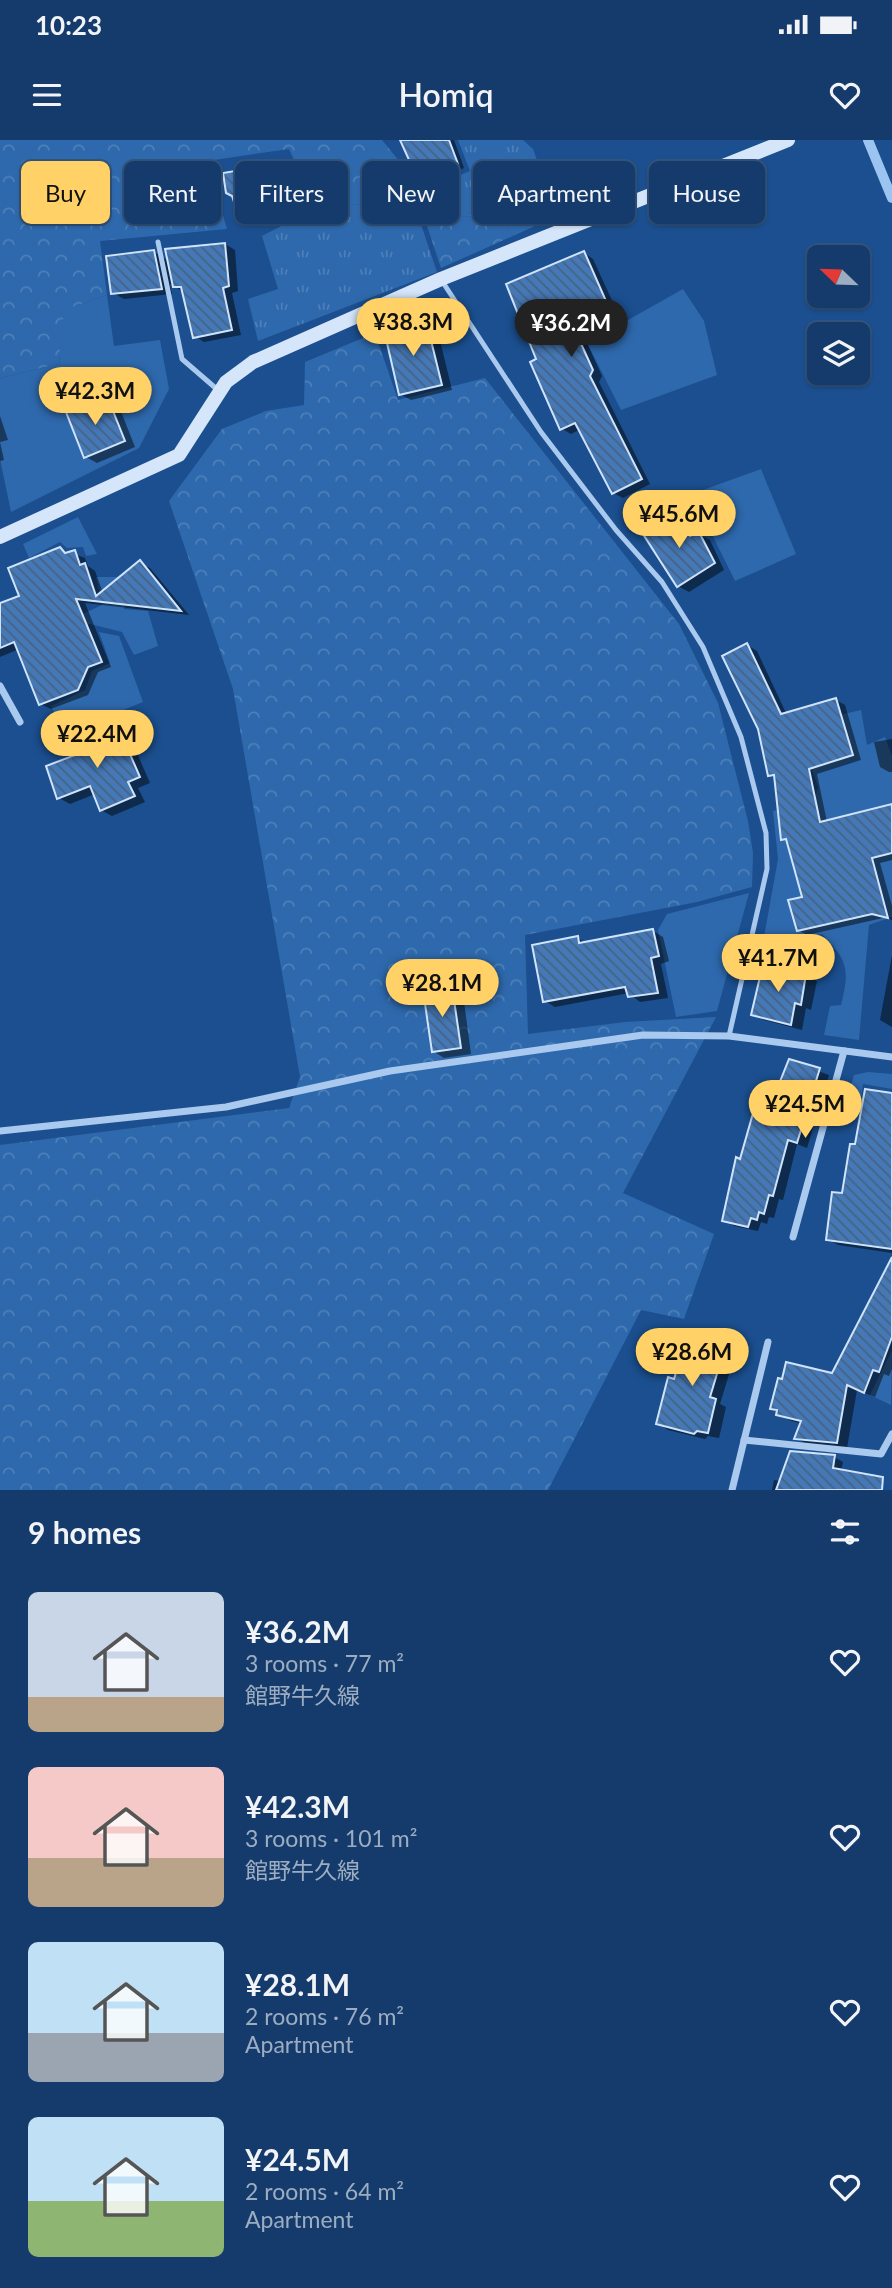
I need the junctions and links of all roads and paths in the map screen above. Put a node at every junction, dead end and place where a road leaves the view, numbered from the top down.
1 (788, 140) edge
2 (158, 242) dead end
3 (440, 279) junction
4 (219, 391) junction
5 (0, 537) edge
6 (0, 685) edge
7 (20, 722) dead end
8 (729, 1036) junction
9 (844, 1051) junction
10 (892, 1057) edge
11 (0, 1131) edge
12 (793, 1237) dead end
13 (768, 1342) dead end
14 (892, 1434) edge
15 (744, 1440) junction
16 (732, 1490) edge

1 - 3 main road
2 - 4 lane
3 - 4 main road
3 - 8 lane
4 - 5 main road
6 - 7 street
8 - 9 street
8 - 11 street
9 - 10 street
9 - 12 street
13 - 15 street
14 - 15 street
15 - 16 street

